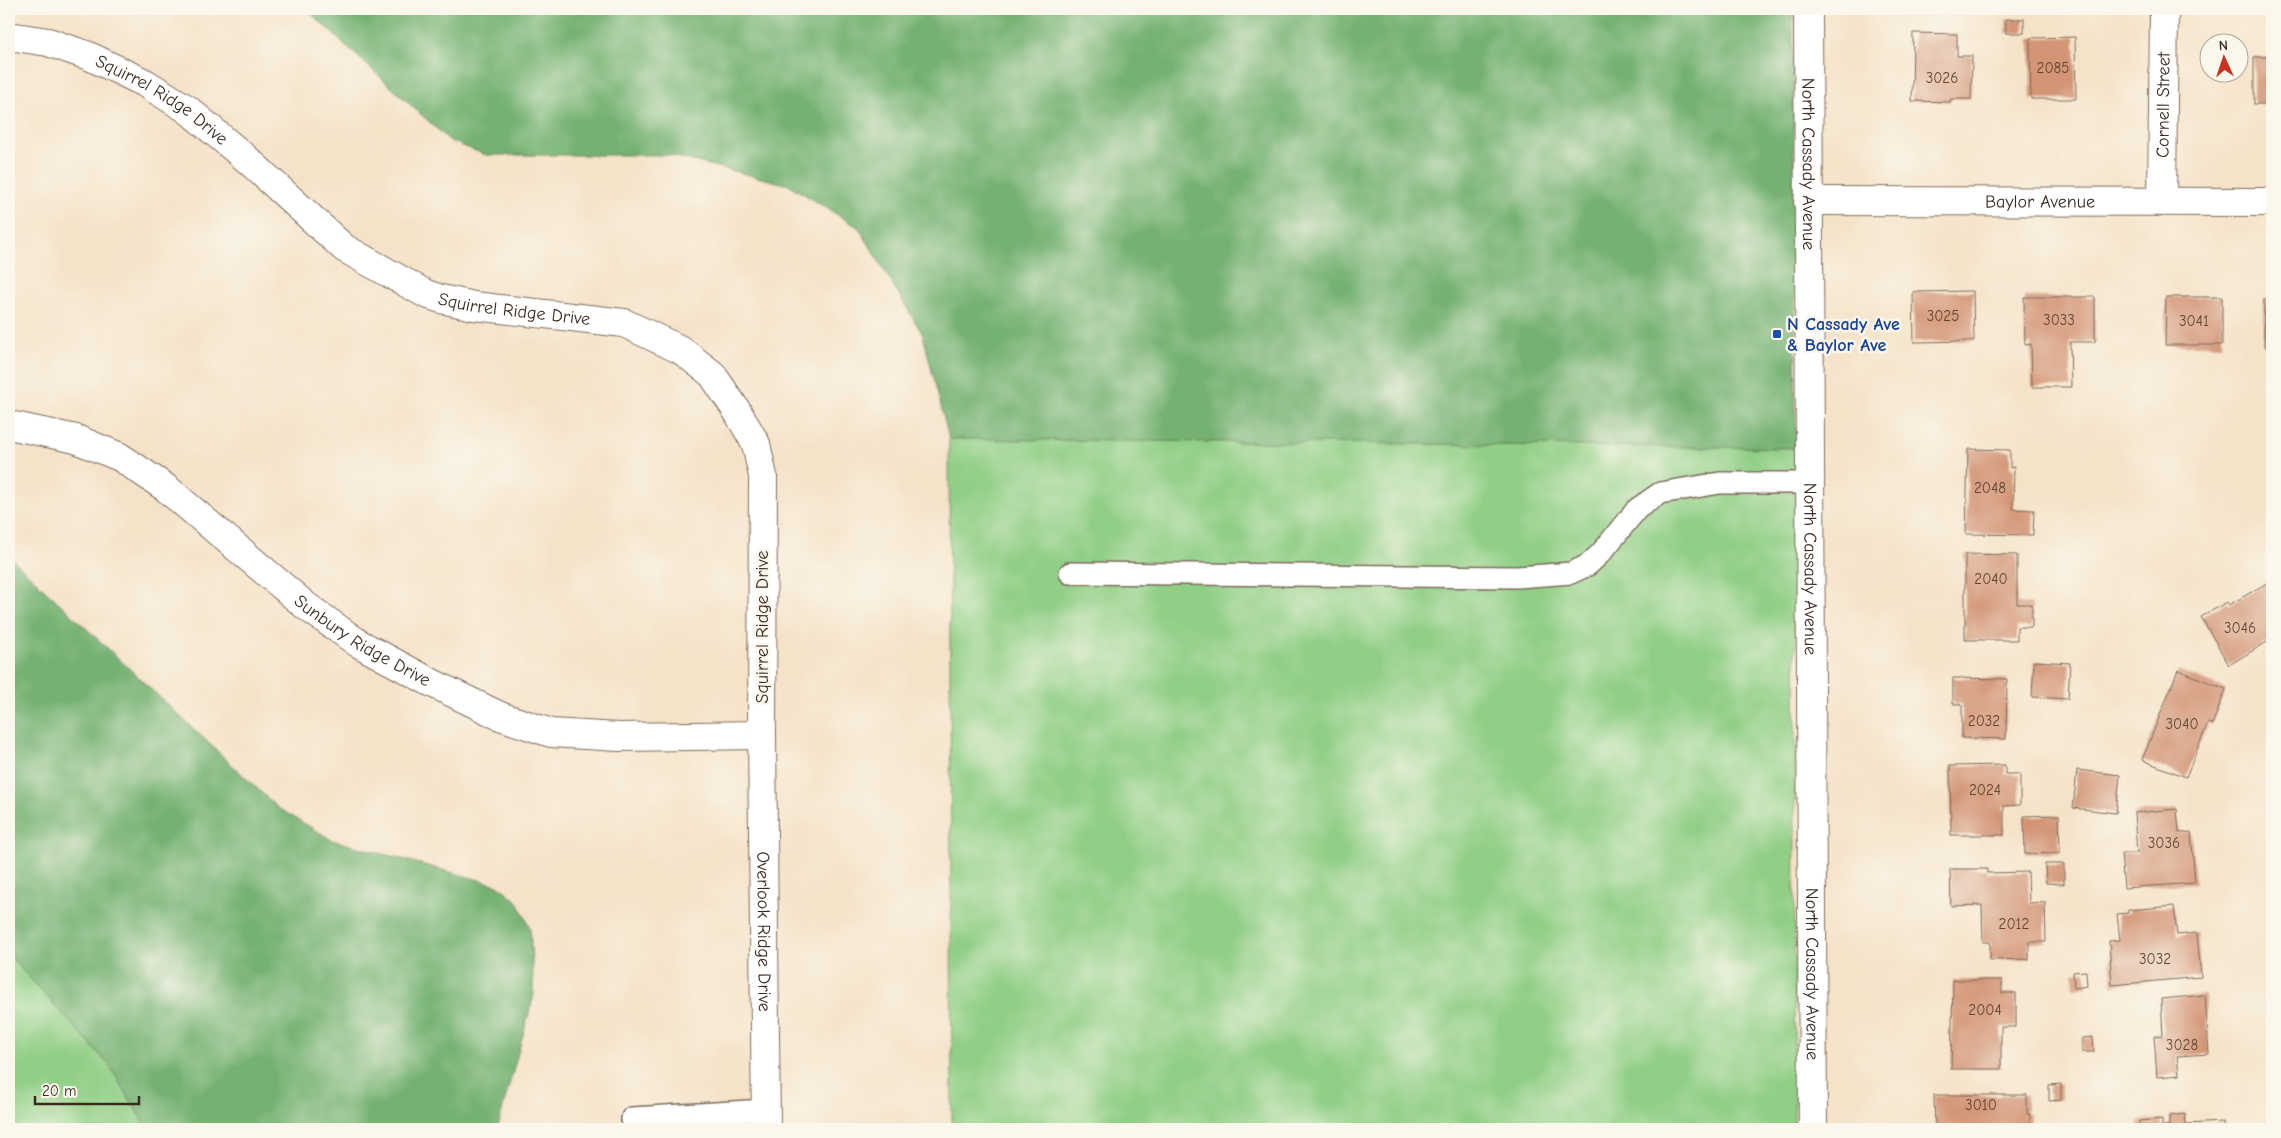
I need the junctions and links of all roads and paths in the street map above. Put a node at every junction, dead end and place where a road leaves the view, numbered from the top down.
1 (1808, 9) edge
2 (2164, 9) edge
3 (9, 36) edge
4 (2162, 200) junction
5 (1808, 201) junction
6 (2272, 202) edge
7 (9, 425) edge
8 (1811, 483) junction
9 (1070, 573) dead end
10 (762, 736) junction
11 (766, 1120) edge
12 (632, 1129) edge
13 (1813, 1129) edge

1 - 5 street, North Cassady Avenue
2 - 4 street, Cornell Street
3 - 10 street, Squirrel Ridge Drive
4 - 5 street, Baylor Avenue
4 - 6 street, Baylor Avenue
5 - 8 street, North Cassady Avenue
7 - 10 street, Sunbury Ridge Drive
8 - 9 lane
8 - 13 street, North Cassady Avenue
10 - 11 street, Overlook Ridge Drive
11 - 12 lane

